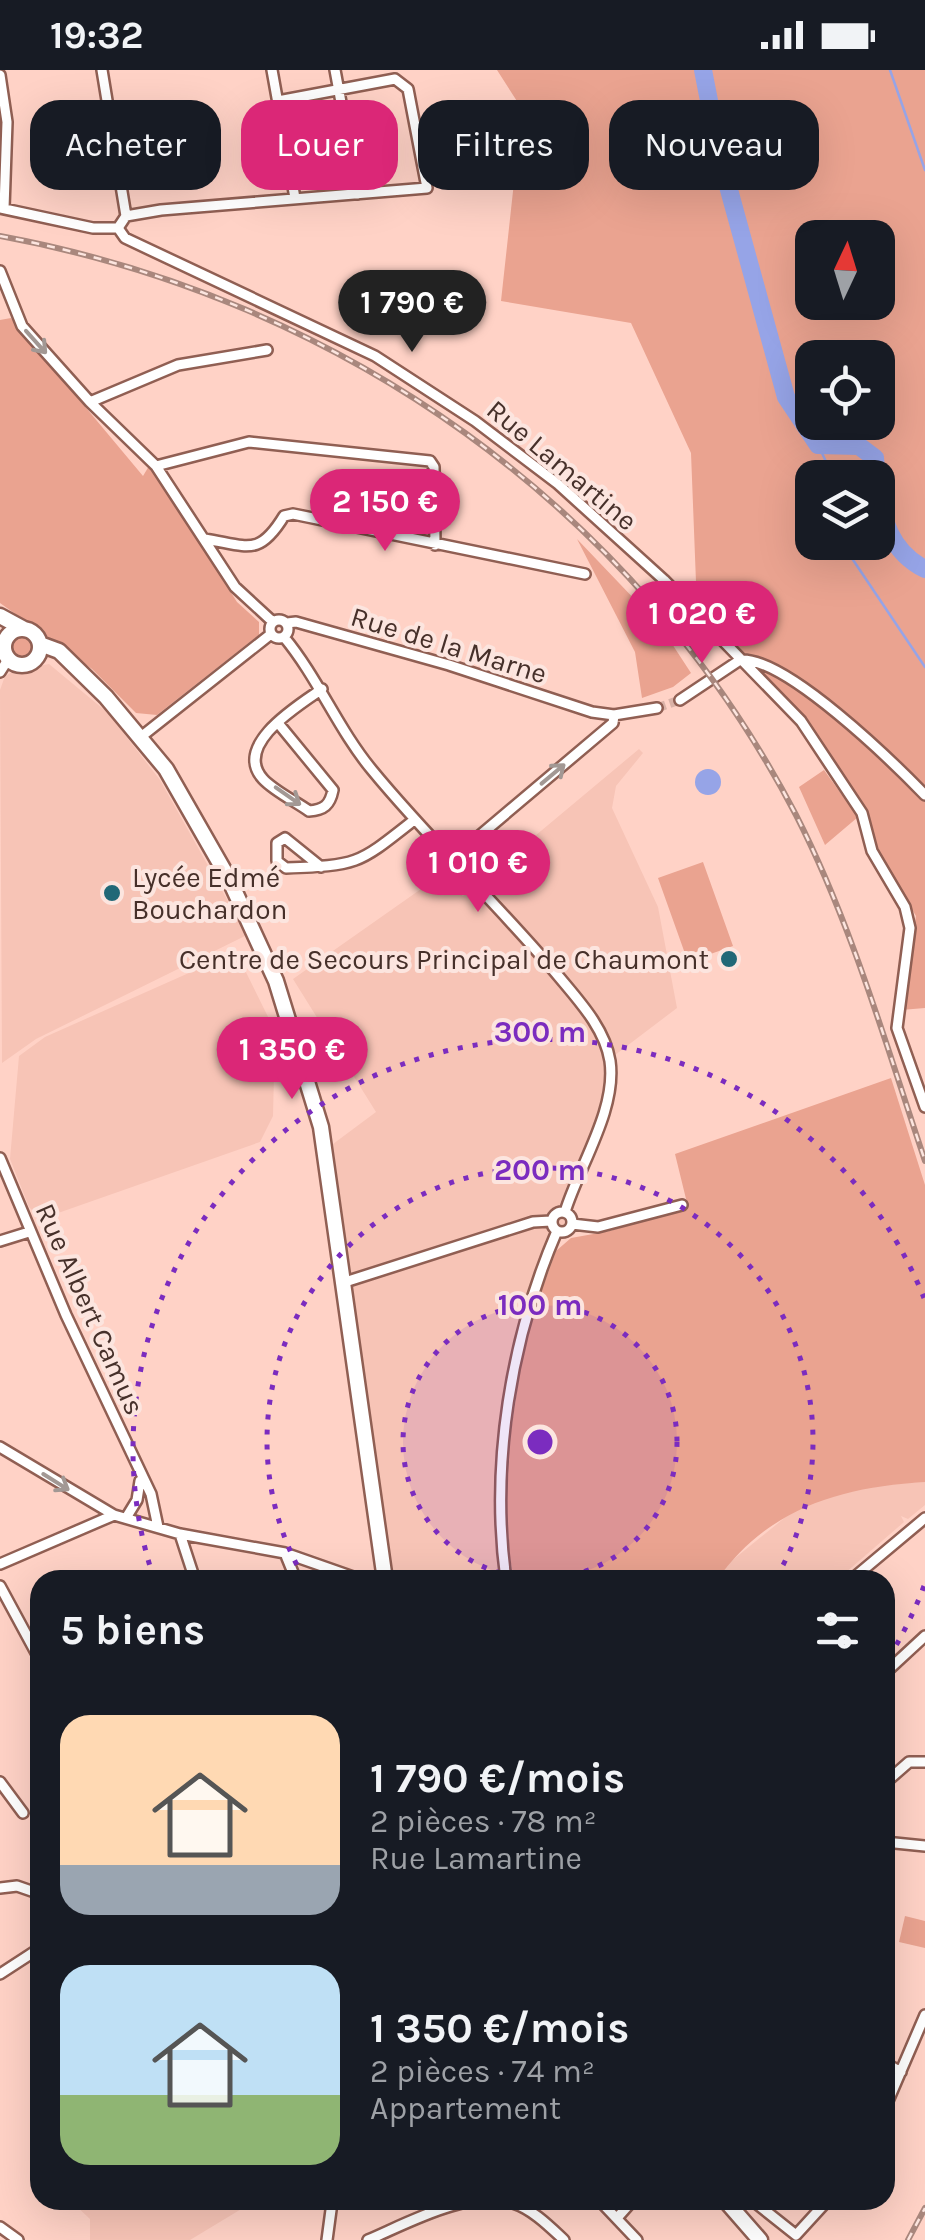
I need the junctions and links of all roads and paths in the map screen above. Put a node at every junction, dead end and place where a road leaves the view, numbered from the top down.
1 (102, 70) edge
2 (272, 70) edge
3 (335, 70) edge
4 (0, 75) edge
5 (338, 89) junction
6 (278, 100) edge
7 (283, 100) edge
8 (294, 190) edge
9 (358, 194) junction
10 (295, 198) junction
11 (2, 208) edge
12 (126, 216) junction
13 (118, 228) junction
14 (0, 271) edge
15 (267, 350) dead end
16 (90, 402) junction
17 (156, 466) junction
18 (205, 539) junction
19 (435, 545) junction
20 (585, 574) dead end
21 (0, 618) edge
22 (273, 622) junction
23 (287, 624) junction
24 (25, 629) junction
25 (272, 634) junction
26 (7, 637) junction
27 (284, 637) junction
28 (38, 651) junction
29 (740, 660) junction
30 (4, 665) edge
31 (322, 689) junction
32 (680, 700) tunnel mouth
33 (657, 708) tunnel mouth
34 (614, 716) junction
35 (278, 723) junction
36 (142, 736) junction
37 (925, 795) edge
38 (414, 820) junction
39 (452, 859) junction
40 (322, 867) junction
41 (925, 1107) edge
42 (0, 1158) edge
43 (682, 1205) dead end
44 (564, 1212) junction
45 (572, 1224) junction
46 (554, 1226) junction
47 (30, 1232) junction
48 (0, 1241) edge
49 (345, 1282) junction
50 (0, 1447) edge
51 (140, 1478) junction
52 (152, 1499) junction
53 (137, 1500) junction
54 (114, 1515) junction
55 (126, 1518) junction
56 (925, 1518) edge
57 (158, 1527) junction
58 (180, 1534) junction
59 (285, 1553) junction
60 (0, 1564) edge
61 (192, 1570) edge
62 (292, 1570) edge
63 (333, 1570) edge
64 (384, 1570) edge
65 (505, 1570) edge
66 (864, 1570) edge
67 (0, 1586) edge
68 (925, 1636) edge
69 (30, 1642) edge
70 (895, 1664) edge
71 (925, 1762) edge
72 (895, 1775) edge
73 (0, 1782) edge
74 (23, 1813) dead end
75 (895, 1843) edge
76 (925, 1846) edge
77 (0, 1888) edge
78 (30, 1891) edge
79 (30, 1954) edge
80 (0, 1974) edge
81 (925, 2015) edge
82 (895, 2069) edge
83 (901, 2072) junction
84 (895, 2086) edge
85 (331, 2210) dead end
86 (445, 2210) edge
87 (527, 2210) edge
88 (608, 2210) edge
89 (624, 2210) edge
90 (734, 2210) edge
91 (765, 2210) edge
92 (819, 2210) edge
93 (616, 2218) junction
94 (0, 2227) edge
95 (17, 2240) edge
96 (327, 2240) edge
97 (368, 2240) edge
98 (564, 2240) edge
99 (638, 2240) edge
100 (760, 2240) edge

1 - 12 street
2 - 6 street
3 - 5 street
4 - 11 street
5 - 7 street
5 - 9 street
5 - 9 street
8 - 10 street
9 - 10 street
10 - 12 street
11 - 13 street, Rue Lamartine
12 - 13 street
13 - 29 street, Rue Lamartine
14 -> 16 street
15 - 16 street
16 - 17 street
17 - 18 street
17 - 19 street
18 - 19 street
18 - 22 street
19 - 20 street
21 - 24 street
21 - 26 street
22 - 23 street, Rue de la Marne
22 - 25 street
23 - 27 street
23 - 34 street, Rue de la Marne
24 - 26 street
24 - 28 street
25 - 27 street
25 - 36 street
26 - 30 street
27 - 31 street
28 - 30 street
28 - 36 street
29 - 32 street
29 - 37 street
29 - 41 street, Rue Lamartine
31 - 35 street
31 - 38 street
33 - 34 street, Rue de la Marne
39 -> 34 street
35 -> 35 street
36 - 49 street
38 - 39 street
38 - 40 street
39 - 44 street
40 - 40 street
42 - 47 street, Rue Albert Camus
43 - 45 street
44 - 45 street
44 - 46 street
45 - 46 street
46 - 49 street
46 - 65 street
47 - 48 street
47 - 51 street, Rue Albert Camus
49 - 64 street
50 -> 54 street
51 - 52 street, Rue Albert Camus
51 - 53 street
52 - 53 street
52 - 57 street, Rue Albert Camus
53 - 55 street
54 - 55 street
54 - 60 street
55 - 57 street
56 - 66 street
57 - 58 street
58 - 59 street
58 - 61 street
59 - 62 street
59 - 63 street
67 - 69 street
68 - 70 street
71 - 72 street
73 - 74 street
75 - 76 street
77 - 78 street
79 - 80 street
81 - 83 street
82 - 83 street
83 - 84 street
85 - 96 street
86 - 97 street
87 - 98 street
88 - 93 street
89 - 93 street
90 - 100 street
91 - 92 street
93 - 99 street
94 - 95 street

